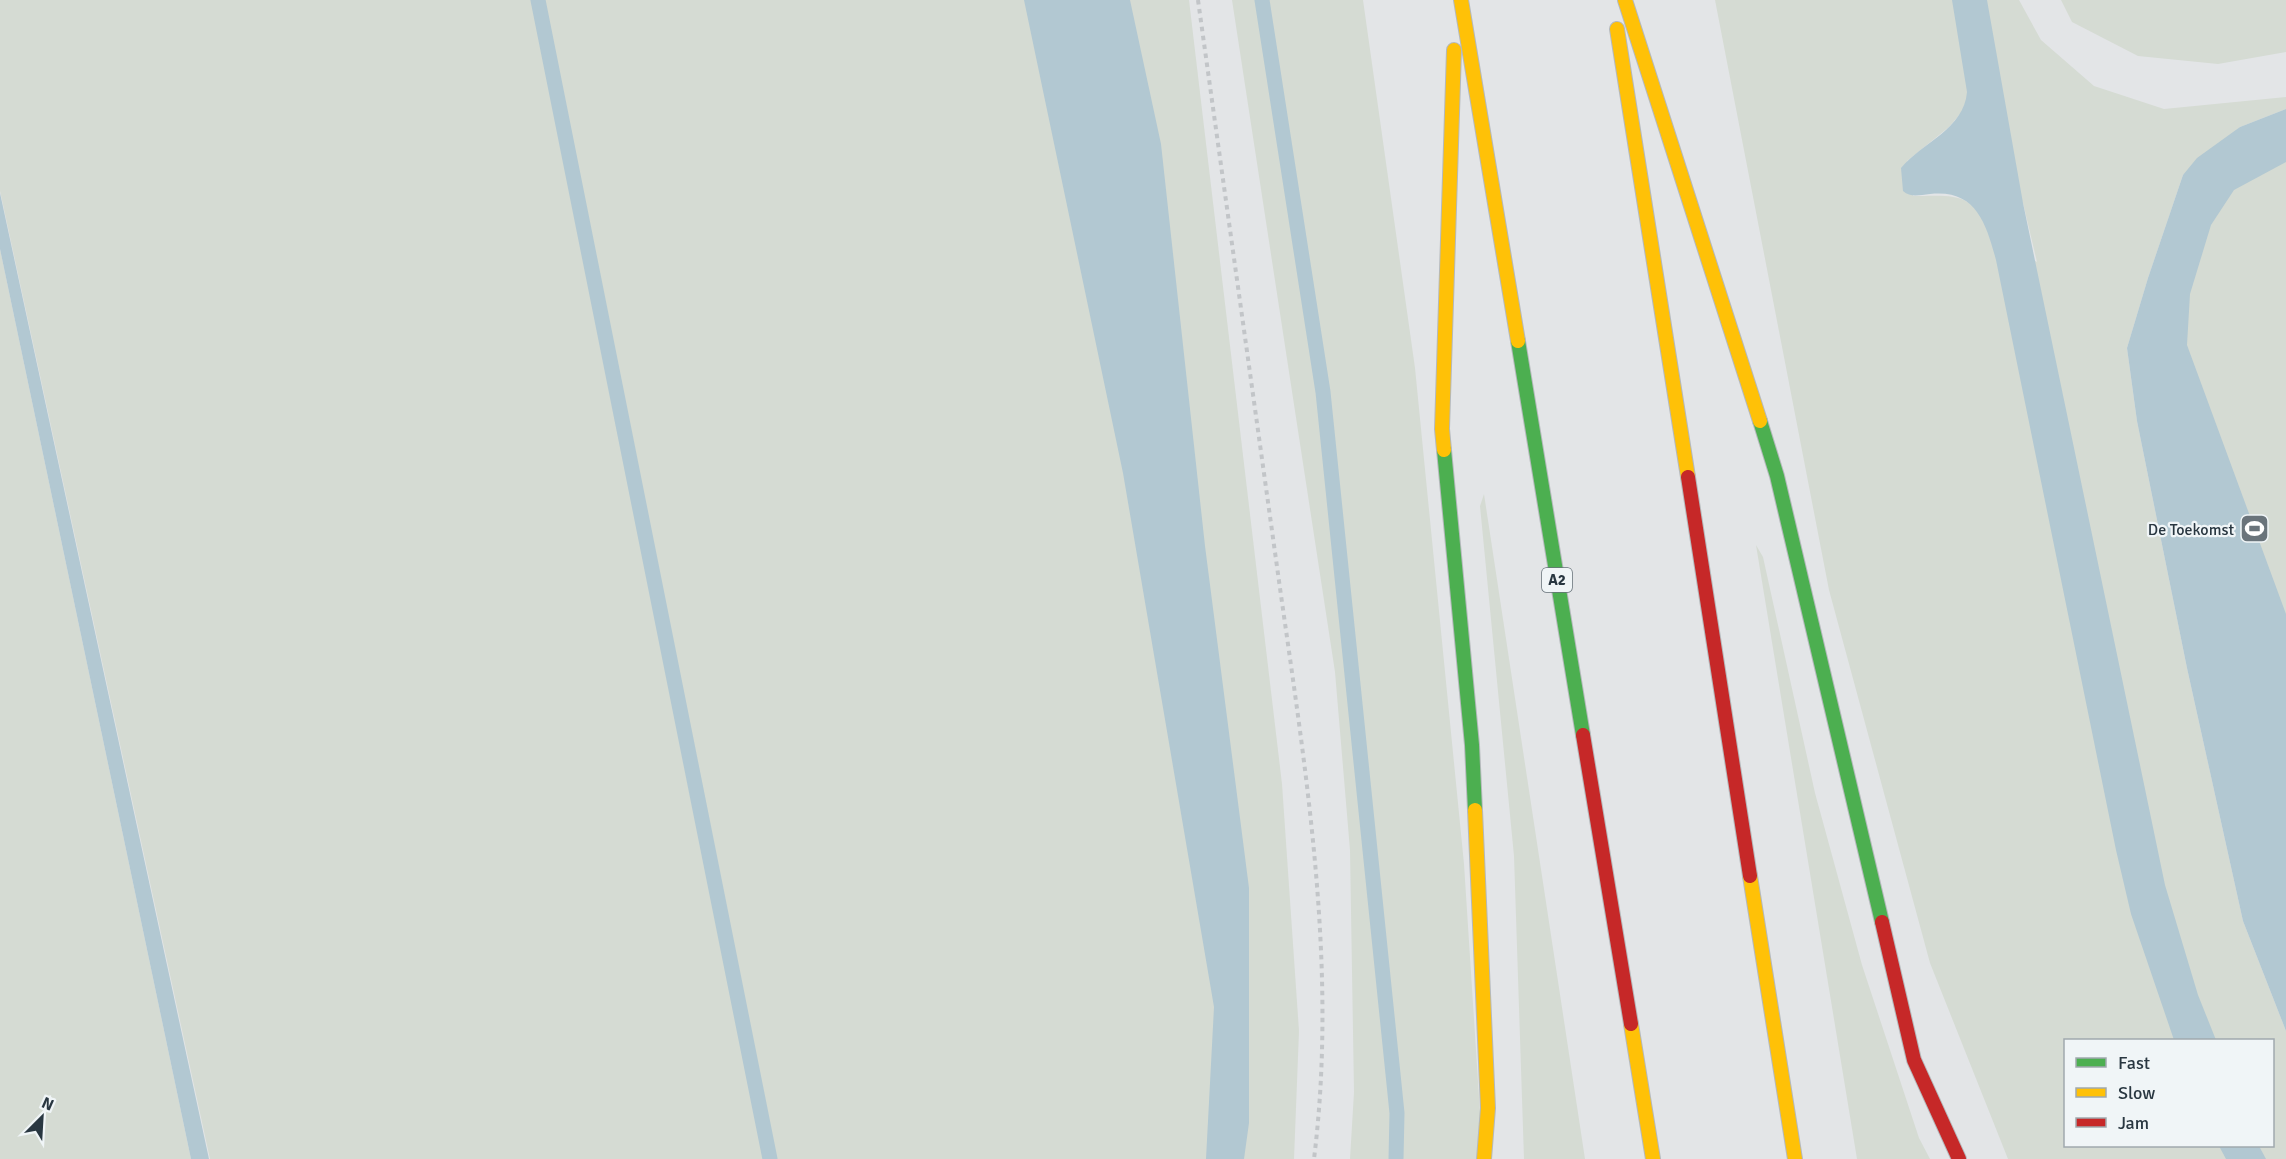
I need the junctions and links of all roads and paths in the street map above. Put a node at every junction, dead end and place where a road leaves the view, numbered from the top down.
1 (1198, 0) edge
2 (1456, 0) edge
3 (1461, 0) edge
4 (1612, 0) edge
5 (1625, 0) edge
6 (1314, 1159) edge
7 (1484, 1159) edge
8 (1653, 1159) edge
9 (1795, 1159) edge
10 (1959, 1159) edge

1 - 6 path
2 - 7 highway
3 - 8 highway, A2
4 - 9 highway
5 - 10 highway

